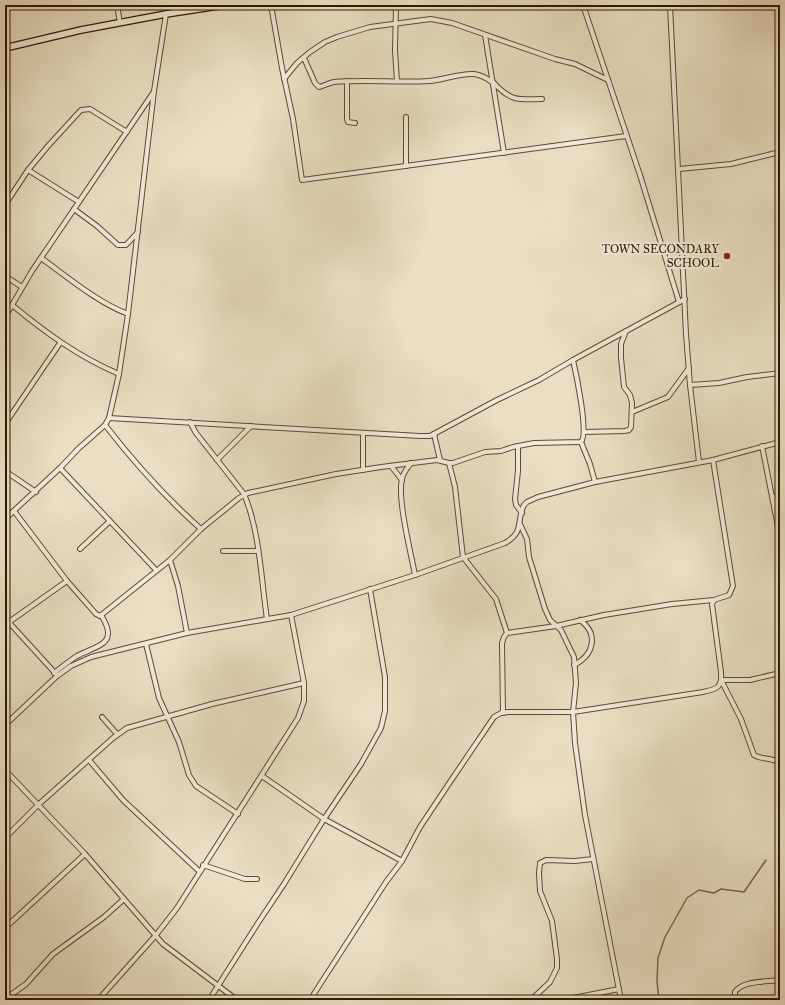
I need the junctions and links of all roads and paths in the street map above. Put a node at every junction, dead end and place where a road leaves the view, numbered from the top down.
1 (117, 5) edge
2 (225, 5) edge
3 (271, 5) edge
4 (396, 5) edge
5 (583, 5) edge
6 (670, 5) edge
7 (166, 14) junction
8 (120, 23) junction
9 (395, 24) junction
10 (485, 35) junction
11 (5, 48) edge
12 (304, 58) junction
13 (284, 79) junction
14 (608, 80) junction
15 (347, 81) junction
16 (397, 81) junction
17 (493, 83) junction
18 (154, 91) junction
19 (542, 99) dead end
20 (406, 117) dead end
21 (355, 123) dead end
22 (127, 132) junction
23 (626, 136) junction
24 (780, 152) edge
25 (504, 153) junction
26 (406, 166) junction
27 (679, 169) junction
28 (28, 170) junction
29 (79, 202) junction
30 (5, 205) edge
31 (74, 209) junction
32 (138, 232) junction
33 (41, 258) junction
34 (5, 276) edge
35 (22, 287) junction
36 (685, 299) junction
37 (679, 302) junction
38 (12, 305) junction
39 (128, 314) junction
40 (5, 317) edge
41 (626, 331) junction
42 (60, 343) junction
43 (573, 360) junction
44 (689, 368) junction
45 (780, 373) edge
46 (119, 374) junction
47 (690, 385) junction
48 (632, 412) junction
49 (109, 418) junction
50 (190, 422) junction
51 (5, 424) edge
52 (105, 425) junction
53 (251, 426) junction
54 (584, 432) junction
55 (363, 433) junction
56 (434, 434) junction
57 (581, 442) junction
58 (780, 442) edge
59 (518, 446) junction
60 (762, 446) junction
61 (217, 460) junction
62 (440, 460) junction
63 (713, 460) junction
64 (699, 462) junction
65 (411, 463) junction
66 (449, 463) junction
67 (391, 466) junction
68 (60, 468) junction
69 (363, 470) junction
70 (5, 471) edge
71 (402, 480) junction
72 (595, 482) junction
73 (36, 492) junction
74 (244, 494) junction
75 (780, 496) edge
76 (773, 497) junction
77 (14, 511) junction
78 (522, 513) junction
79 (5, 519) edge
80 (110, 521) junction
81 (520, 524) junction
82 (201, 529) junction
83 (780, 537) edge
84 (80, 549) dead end
85 (223, 551) dead end
86 (258, 551) junction
87 (463, 557) junction
88 (170, 560) junction
89 (156, 570) junction
90 (416, 575) junction
91 (67, 581) junction
92 (370, 589) junction
93 (714, 600) junction
94 (101, 615) junction
95 (291, 615) junction
96 (5, 618) edge
97 (267, 619) junction
98 (580, 620) junction
99 (9, 622) junction
100 (556, 626) junction
101 (186, 633) junction
102 (507, 633) junction
103 (146, 644) junction
104 (574, 665) junction
105 (780, 673) edge
106 (56, 674) junction
107 (721, 680) junction
108 (304, 683) junction
109 (573, 712) junction
110 (503, 713) junction
111 (102, 716) dead end
112 (168, 717) junction
113 (5, 725) edge
114 (117, 734) junction
115 (90, 760) junction
116 (780, 763) edge
117 (5, 770) edge
118 (262, 776) junction
119 (38, 806) junction
120 (238, 814) junction
121 (324, 818) junction
122 (5, 838) edge
123 (85, 854) junction
124 (593, 859) junction
125 (402, 861) junction
126 (203, 865) junction
127 (199, 871) junction
128 (257, 879) dead end
129 (124, 899) junction
130 (5, 928) edge
131 (156, 935) junction
132 (780, 980) edge
133 (218, 986) junction
134 (619, 989) junction
135 (5, 999) edge
136 (98, 1000) edge
137 (209, 1000) edge
138 (237, 1000) edge
139 (310, 1000) edge
140 (531, 1000) edge
141 (563, 1000) edge
142 (621, 1000) edge
143 (735, 1000) edge

1 - 8 street
2 - 7 main road
3 - 13 street
4 - 9 street
5 - 14 street
6 - 27 street
7 - 8 main road
7 - 18 street
8 - 11 main road
9 - 10 street
9 - 12 street
9 - 16 street
10 - 14 street
10 - 17 street
12 - 13 street
12 - 15 street
13 - 26 street
14 - 23 street
15 - 16 street
15 - 21 street
16 - 17 street
17 - 19 street
17 - 25 street
18 - 22 street
18 - 32 street
20 - 26 street
22 - 28 street
22 - 29 street
23 - 25 street
23 - 37 street
24 - 27 street
25 - 26 street
27 - 36 street
28 - 29 street
28 - 30 street
29 - 31 street
31 - 32 street
31 - 33 street
32 - 39 street
33 - 35 street
33 - 39 street
34 - 35 street
35 - 38 street
36 - 37 street
36 - 44 street
37 - 41 street
38 - 40 street
38 - 42 street
39 - 46 street
41 - 43 street
41 - 48 street
42 - 46 street
42 - 51 street
43 - 54 street
43 - 56 street
44 - 47 street
44 - 48 street
45 - 47 street
46 - 49 street
47 - 64 street
48 - 54 street
49 - 50 street
49 - 52 street
50 - 53 street
50 - 61 street
52 - 68 street
52 - 82 street
53 - 55 street
53 - 61 street
54 - 57 street
55 - 56 street
55 - 69 street
56 - 62 street
57 - 59 street
57 - 72 street
58 - 60 street
59 - 66 street
59 - 78 street
60 - 63 street
60 - 76 street
61 - 74 street
62 - 65 street
62 - 66 street
63 - 64 street
63 - 93 street
64 - 72 street
65 - 67 street
65 - 71 street
66 - 87 street
67 - 69 street
67 - 71 street
68 - 73 street
68 - 80 street
69 - 74 street
70 - 73 street
71 - 90 street
72 - 78 street
73 - 77 street
74 - 82 street
74 - 86 street
75 - 76 street
76 - 83 street
77 - 79 street
77 - 91 street
78 - 81 street
80 - 84 street
80 - 89 street
81 - 87 street
81 - 100 street
82 - 88 street
85 - 86 street
86 - 97 street
87 - 90 street
87 - 102 street
88 - 89 street
88 - 101 street
89 - 94 street
90 - 92 street
91 - 94 street
91 - 99 street
92 - 95 street
92 - 121 street
93 - 98 street
93 - 107 street
94 - 106 street
95 - 97 street
95 - 108 street
96 - 99 street
97 - 101 street
98 - 100 street
98 - 104 street
99 - 106 street
100 - 102 street
100 - 104 street
101 - 103 street
102 - 110 street
103 - 106 street
103 - 112 street
104 - 109 street
105 - 107 street
106 - 113 street
107 - 109 street
107 - 116 street
108 - 112 street
108 - 118 street
109 - 110 street
109 - 124 street
110 - 125 street
111 - 114 street
112 - 114 street
112 - 120 street
114 - 115 street
115 - 119 street
115 - 127 street
117 - 119 street
118 - 120 street
118 - 121 street
119 - 122 street
119 - 123 street
120 - 126 street
121 - 125 street
121 - 133 street
123 - 129 street
123 - 130 street
124 - 134 street
124 - 140 street
125 - 139 street
126 - 127 street
126 - 128 street
127 - 131 street
129 - 131 street
129 - 135 street
131 - 133 street
131 - 136 street
132 - 143 street
133 - 137 street
133 - 138 street
134 - 141 street
134 - 142 street

